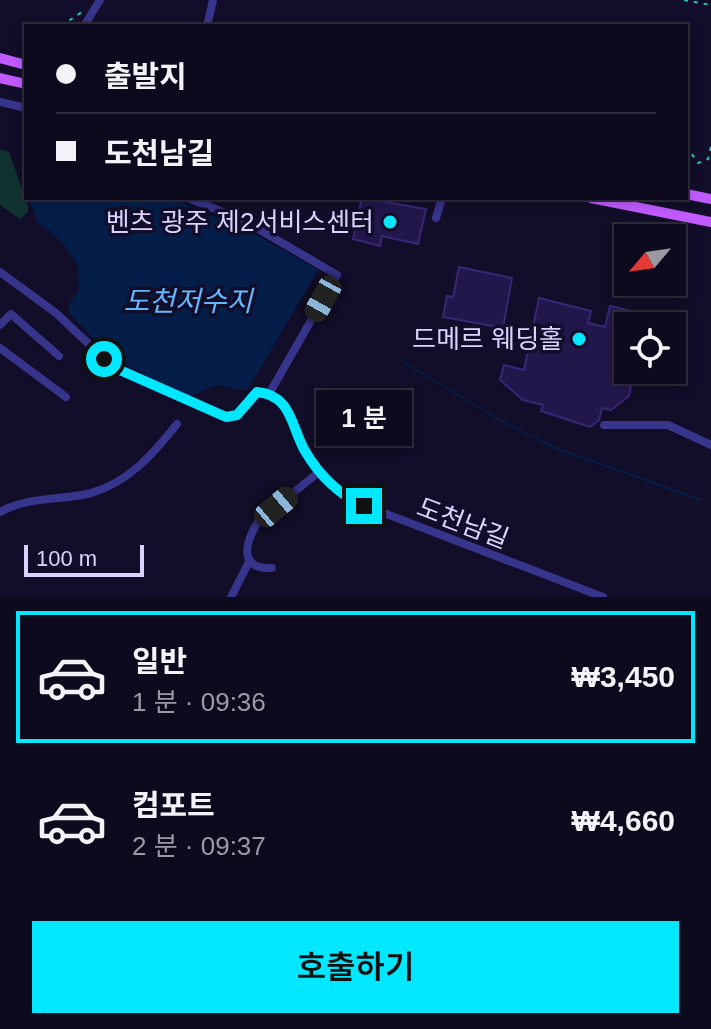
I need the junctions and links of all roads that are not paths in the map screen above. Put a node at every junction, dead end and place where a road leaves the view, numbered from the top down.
1 (100, 0) edge
2 (213, 0) edge
3 (85, 24) edge
4 (207, 24) edge
5 (0, 58) edge
6 (24, 64) edge
7 (0, 78) edge
8 (24, 84) edge
9 (0, 102) edge
10 (24, 108) edge
11 (688, 194) edge
12 (711, 199) edge
13 (193, 200) edge
14 (441, 200) edge
15 (601, 200) edge
16 (436, 218) dead end
17 (711, 222) edge
18 (0, 272) edge
19 (0, 325) edge
20 (0, 348) edge
21 (59, 356) dead end
22 (269, 394) junction
23 (66, 397) dead end
24 (177, 424) dead end
25 (604, 425) dead end
26 (711, 445) edge
27 (320, 471) junction
28 (0, 512) edge
29 (249, 562) junction
30 (272, 568) dead end
31 (231, 597) edge
32 (603, 597) edge

1 - 3 street
2 - 4 street
5 - 6 main road
7 - 8 main road
9 - 10 street
11 - 12 main road
13 - 22 street
14 - 16 street
15 - 17 main road
18 - 22 street
19 - 21 street
20 - 23 street
22 - 27 street, 도천남길
24 - 28 street
25 - 26 street
27 - 29 street
27 - 32 street, 도천남길
29 - 30 street
29 - 31 street

